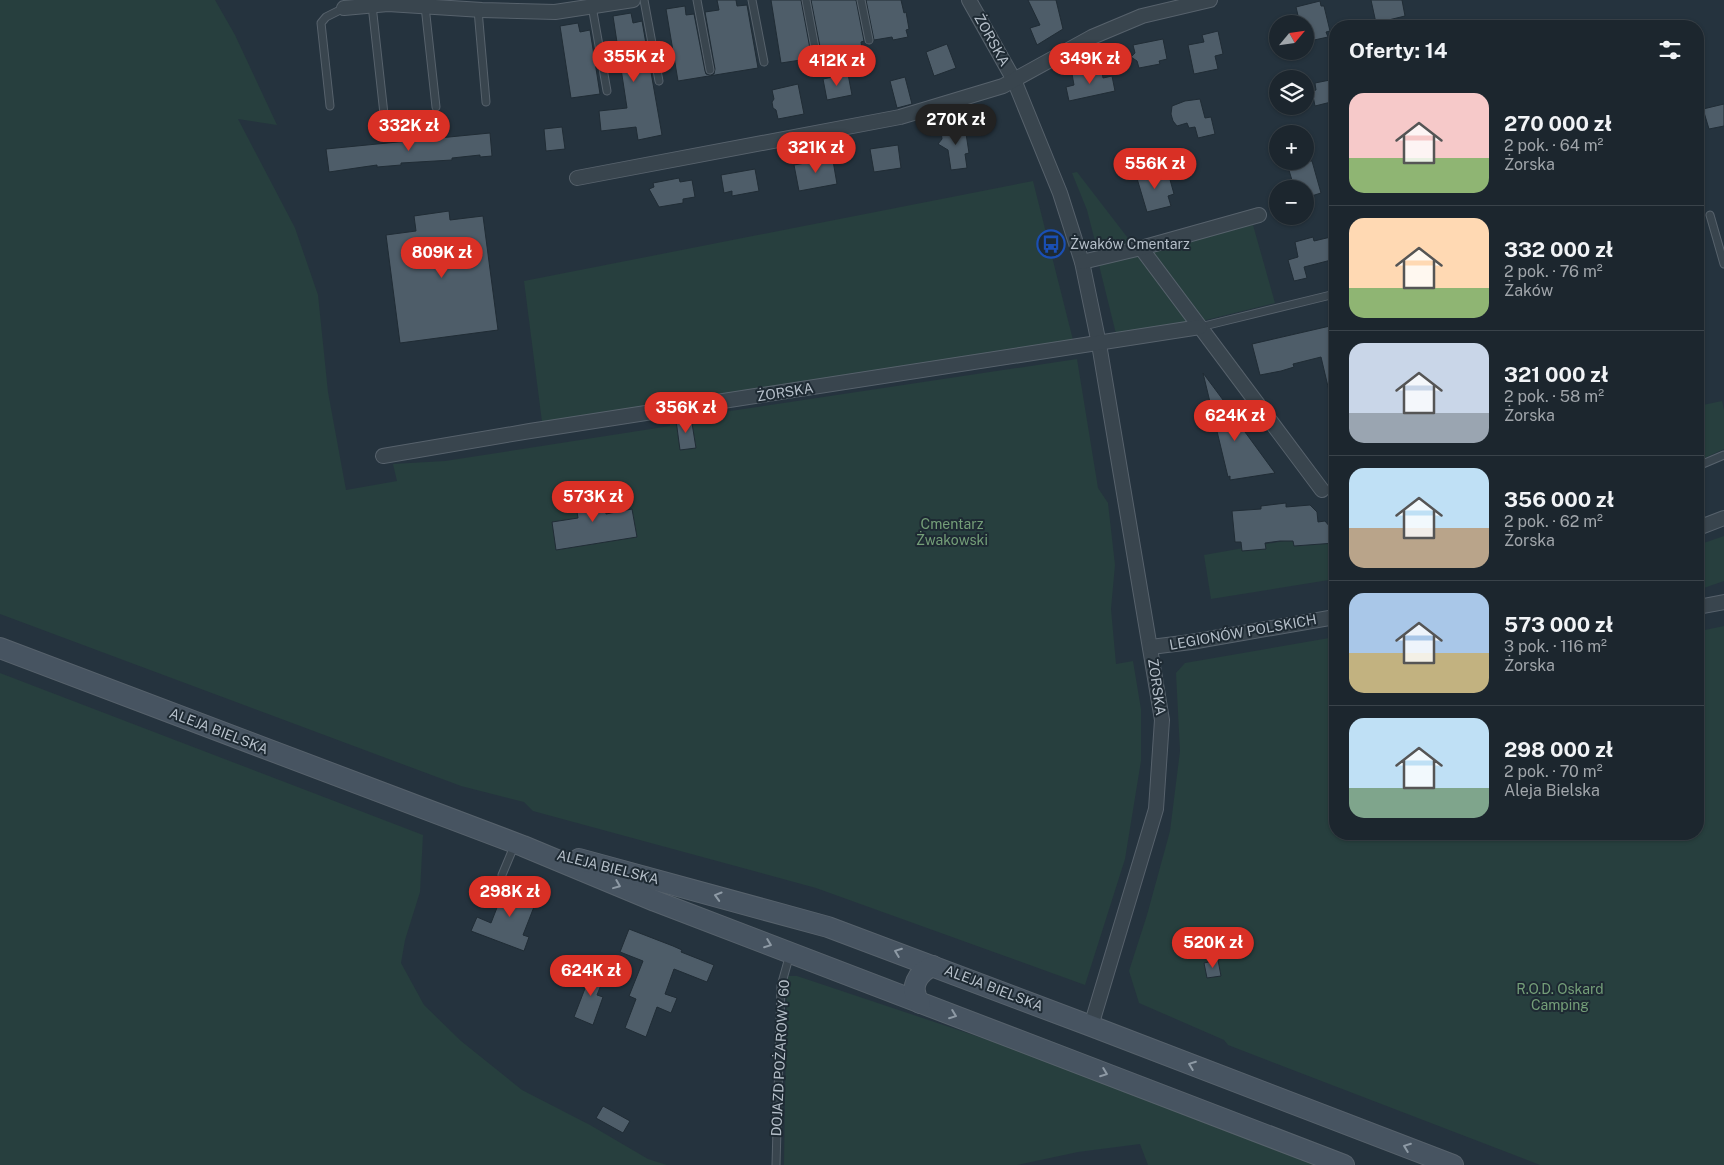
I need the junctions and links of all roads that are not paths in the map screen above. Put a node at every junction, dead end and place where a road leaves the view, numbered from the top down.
1 (633, 0) edge
2 (644, 0) edge
3 (697, 0) edge
4 (752, 0) edge
5 (806, 0) edge
6 (861, 0) edge
7 (969, 0) edge
8 (1210, 0) edge
9 (388, 2) edge
10 (372, 5) junction
11 (425, 6) junction
12 (592, 6) junction
13 (344, 8) joint
14 (478, 10) junction
15 (868, 40) dead end
16 (816, 53) dead end
17 (764, 62) dead end
18 (710, 70) dead end
19 (659, 80) dead end
20 (1014, 80) junction
21 (607, 91) dead end
22 (486, 102) dead end
23 (330, 106) dead end
24 (436, 107) dead end
25 (384, 114) dead end
26 (577, 178) dead end
27 (1259, 215) dead end
28 (1710, 215) dead end
29 (1141, 248) junction
30 (1082, 262) junction
31 (1724, 264) edge
32 (1329, 295) edge
33 (1200, 327) junction
34 (1099, 344) junction
35 (1724, 455) edge
36 (383, 456) dead end
37 (1704, 463) edge
38 (1322, 490) dead end
39 (1724, 518) edge
40 (1704, 526) edge
41 (1724, 602) edge
42 (1704, 606) edge
43 (1329, 618) edge
44 (1151, 647) junction
45 (0, 648) edge
46 (519, 845) junction
47 (502, 875) dead end
48 (791, 953) junction
49 (933, 966) junction
50 (920, 1003) junction
51 (1091, 1026) junction
52 (776, 1165) edge
53 (1344, 1165) edge
54 (1453, 1165) edge

1 - 12 street
2 - 19 lane
3 - 18 lane
4 - 17 lane
5 - 16 lane
6 - 15 lane
7 - 20 street, ŻORSKA
8 - 20 street
9 - 10 street
9 - 11 street
10 - 13 street
10 - 25 lane
11 - 14 street
11 - 24 lane
12 - 14 street
12 - 21 lane
13 - 23 lane
14 - 22 lane
20 - 26 street, ŻORSKA
20 - 30 street, ŻORSKA
27 - 29 street
28 - 31 lane
29 - 30 street
29 - 33 street
30 - 34 street, ŻORSKA
32 - 33 lane
33 - 34 street, ŻORSKA
33 - 38 street
34 - 36 street, ŻORSKA
34 - 44 street, ŻORSKA
35 - 37 lane
39 - 40 street
41 - 42 street
43 - 44 street, LEGIONÓW POLSKICH
44 - 51 street, ŻORSKA
45 - 46 street, ALEJA BIELSKA
46 - 47 lane
46 -> 48 street, ALEJA BIELSKA
49 -> 46 street, ALEJA BIELSKA
48 - 50 street, ALEJA BIELSKA
48 - 52 lane, DOJAZD POŻAROWY 60
49 - 50 street
49 - 51 street, ALEJA BIELSKA
50 -> 53 street, ALEJA BIELSKA
54 -> 51 street, ALEJA BIELSKA

